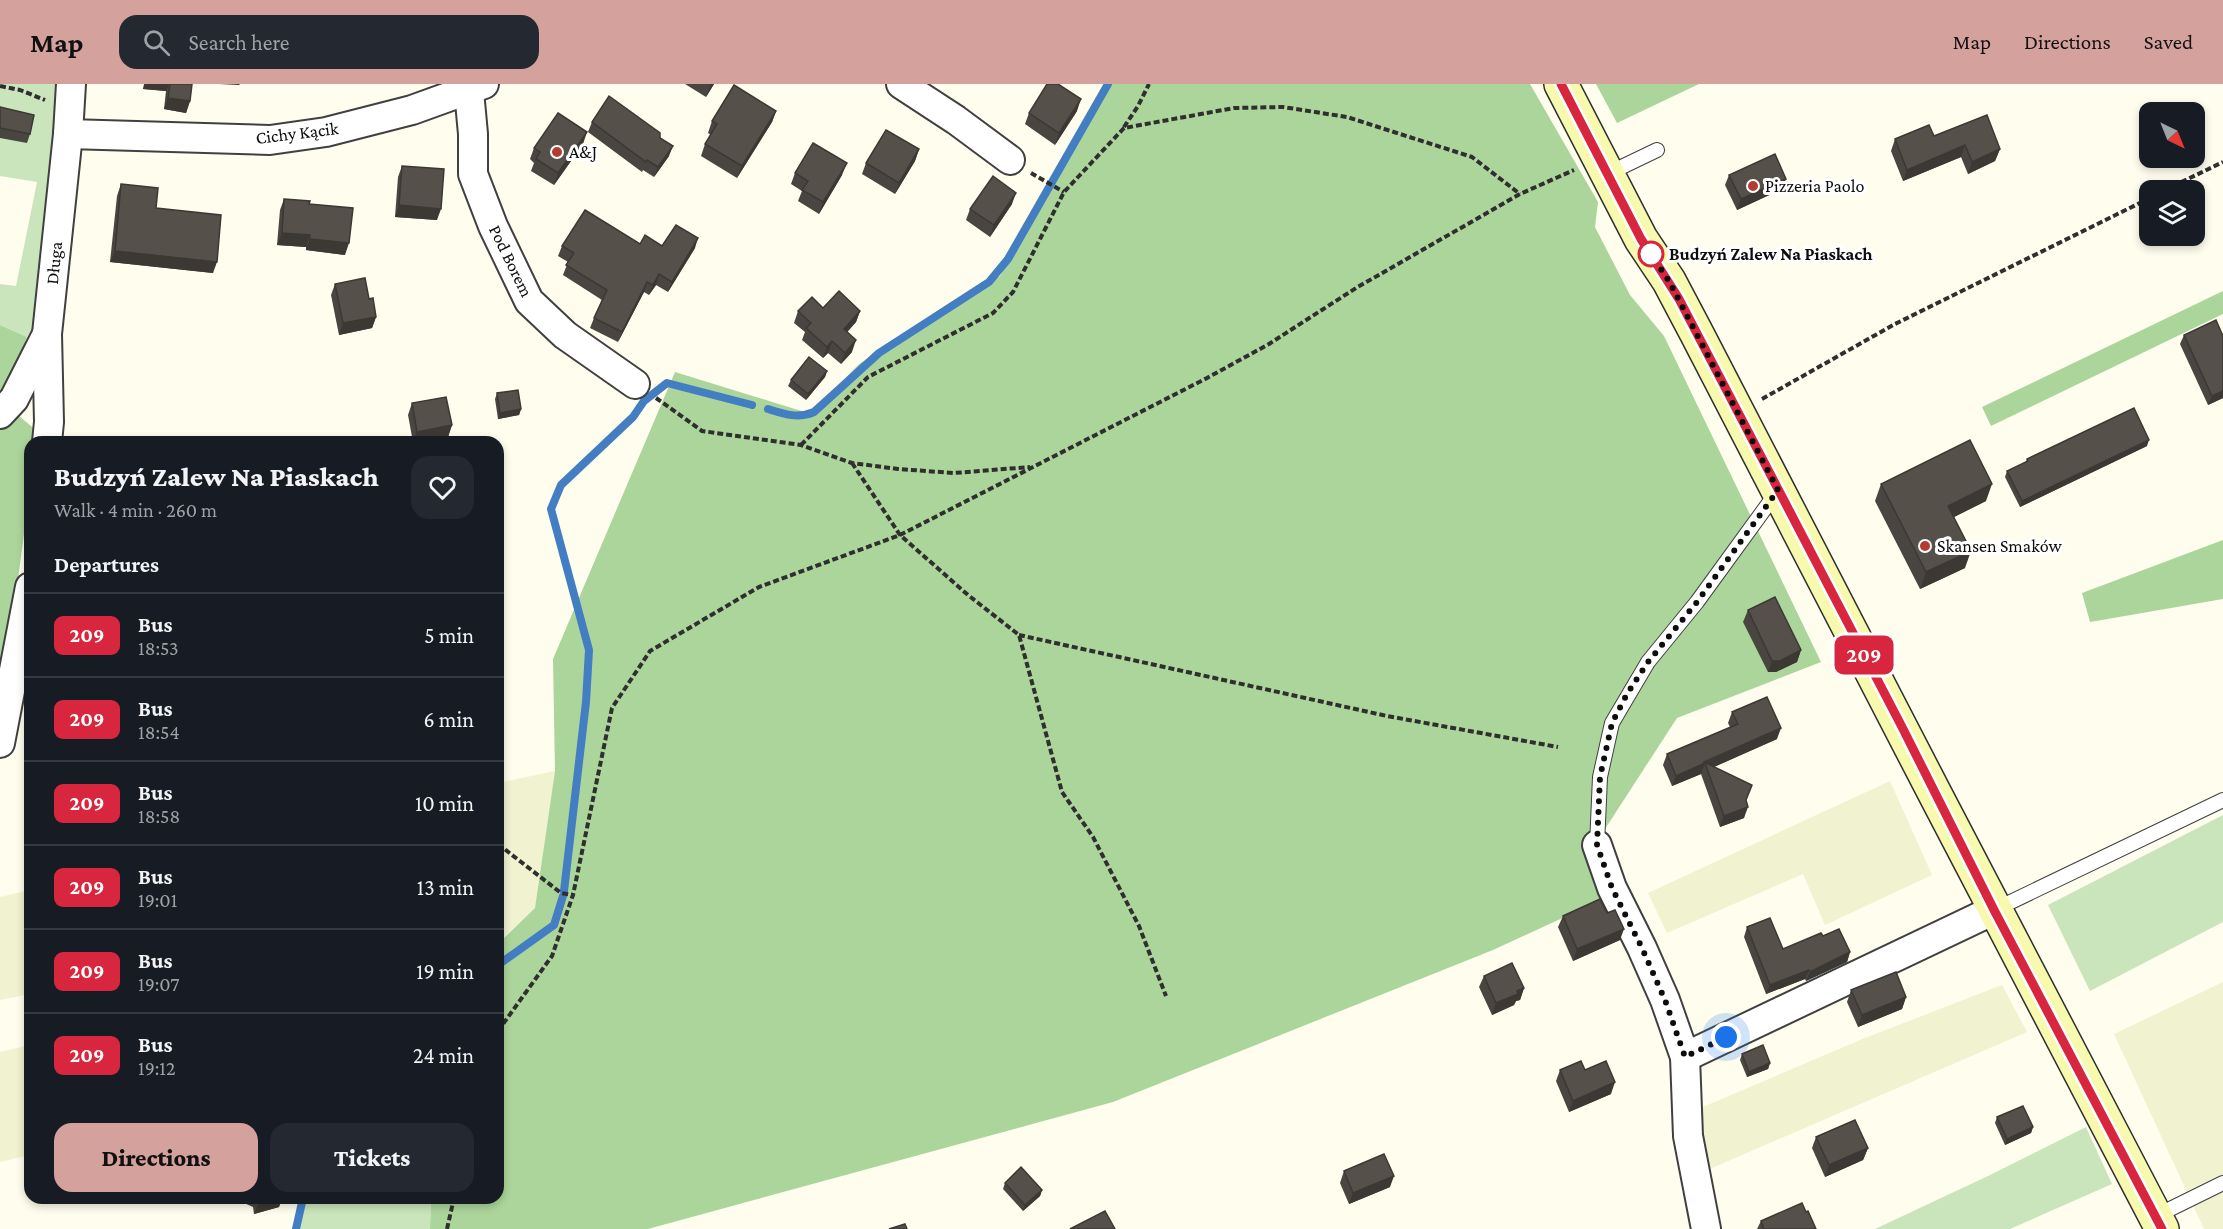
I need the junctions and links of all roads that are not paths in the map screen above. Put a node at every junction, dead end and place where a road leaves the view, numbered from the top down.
1 (901, 84) edge
2 (1561, 84) edge
3 (476, 87) edge
4 (69, 110) edge
5 (1657, 150) dead end
6 (1010, 160) dead end
7 (1603, 166) junction
8 (47, 334) junction
9 (646, 391) road end
10 (7, 406) edge
11 (48, 432) edge
12 (1778, 490) junction
13 (24, 618) edge
14 (0, 743) edge
15 (2223, 800) edge
16 (1597, 845) joint
17 (1994, 910) junction
18 (1685, 1057) junction
19 (2223, 1184) edge
20 (2159, 1223) edge
21 (1706, 1229) edge

1 - 6 street
2 - 7 main road
3 - 4 street, Cichy Kącik
3 - 9 street, Pod Borem
4 - 8 street, Długa
5 - 7 lane
7 - 12 main road
8 - 10 street
8 - 11 street, Długa
10 - 11 street
12 - 16 lane
12 - 17 main road
13 - 14 street
15 - 17 lane
16 - 18 street
17 - 18 street
17 - 20 main road
18 - 21 street
19 - 20 lane

